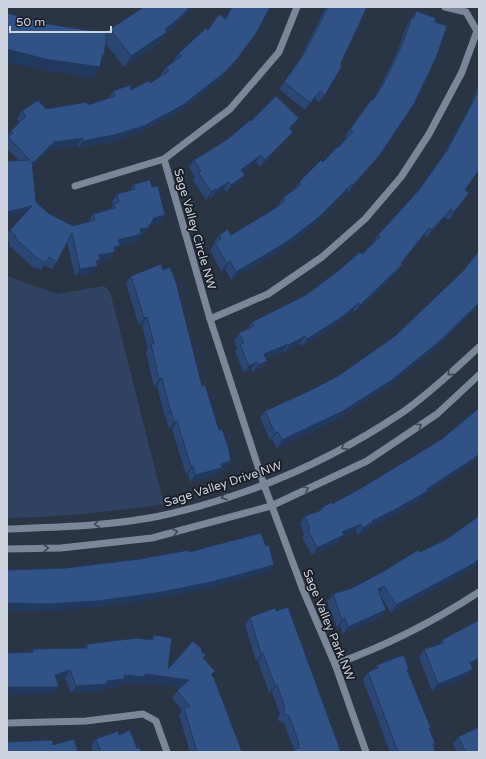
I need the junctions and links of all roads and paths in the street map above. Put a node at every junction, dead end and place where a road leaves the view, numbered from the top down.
1 (297, 7) edge
2 (445, 7) edge
3 (164, 159) junction
4 (75, 186) dead end
5 (210, 319) junction
6 (479, 347) edge
7 (479, 375) edge
8 (264, 485) junction
9 (271, 506) junction
10 (7, 529) edge
11 (7, 549) edge
12 (479, 592) edge
13 (335, 664) junction
14 (7, 723) edge
15 (167, 752) edge
16 (366, 752) edge

1 - 3 street, Sage Valley Circle NW
2 - 5 street
3 - 4 street
3 - 5 street, Sage Valley Circle NW
5 - 8 street, Sage Valley Circle NW
6 -> 8 street, Sage Valley Drive NW
9 -> 7 street
8 - 9 street, Sage Valley Circle NW
8 -> 10 street, Sage Valley Drive NW
11 -> 9 street
9 - 13 street, Sage Valley Park NW
12 - 13 street
13 - 16 street, Sage Valley Park NW
14 - 15 street

